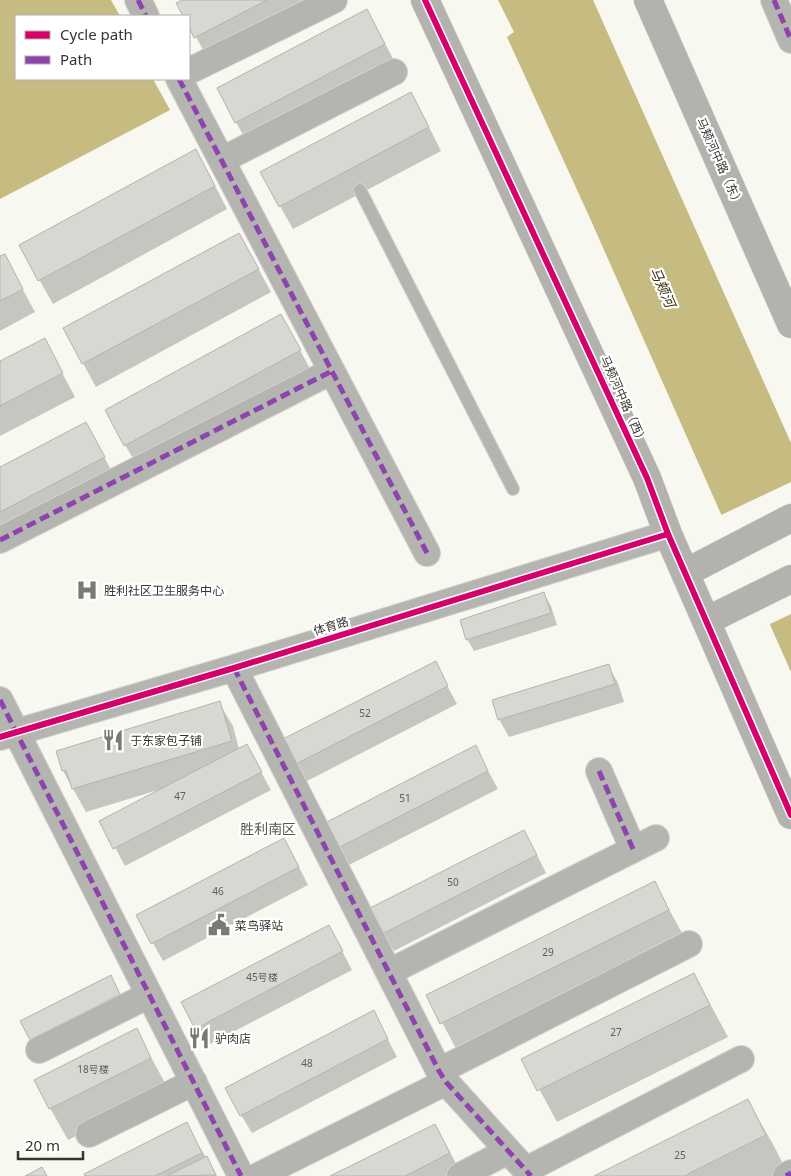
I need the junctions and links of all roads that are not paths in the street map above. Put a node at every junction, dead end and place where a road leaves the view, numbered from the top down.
1 (138, 0) edge
2 (334, 0) edge
3 (426, 0) edge
4 (648, 0) edge
5 (774, 0) edge
6 (146, 15) edge
7 (791, 40) edge
8 (190, 72) edge
9 (394, 72) dead end
10 (180, 80) edge
11 (222, 160) junction
12 (360, 190) dead end
13 (791, 324) edge
14 (332, 371) junction
15 (513, 489) dead end
16 (791, 518) edge
17 (668, 534) junction
18 (0, 540) edge
19 (427, 553) dead end
20 (691, 570) junction
21 (791, 579) edge
22 (714, 617) junction
23 (234, 668) junction
24 (0, 700) edge
25 (8, 735) edge
26 (599, 771) dead end
27 (791, 815) edge
28 (656, 838) dead end
29 (633, 849) junction
30 (689, 944) dead end
31 (389, 972) junction
32 (148, 995) junction
33 (39, 1050) dead end
34 (741, 1059) dead end
35 (442, 1077) junction
36 (194, 1082) junction
37 (89, 1134) dead end
38 (508, 1151) junction
39 (529, 1173) edge
40 (791, 1173) edge
41 (241, 1176) edge
42 (258, 1176) edge
43 (460, 1176) edge
44 (786, 1176) edge

1 - 6 street
2 - 8 street
3 - 17 street, 马颊河中路（西）
4 - 13 street, 马颊河中路（东）
5 - 7 street
9 - 11 street
10 - 11 street
11 - 14 street
12 - 15 lane
14 - 18 street
14 - 19 street
16 - 20 street
17 - 20 street, 马颊河中路（西）
17 - 23 street, 体育路
20 - 22 street, 马颊河中路（西）
21 - 22 street
22 - 27 street, 马颊河中路（西）
23 - 25 street, 体育路
23 - 31 street
24 - 25 street
25 - 32 street
26 - 29 street
28 - 29 street
29 - 31 street
30 - 35 street
31 - 35 street
32 - 33 street
32 - 36 street
34 - 39 street
35 - 38 street
35 - 42 street
36 - 37 street
36 - 41 street
38 - 39 street
38 - 43 street
40 - 44 street

